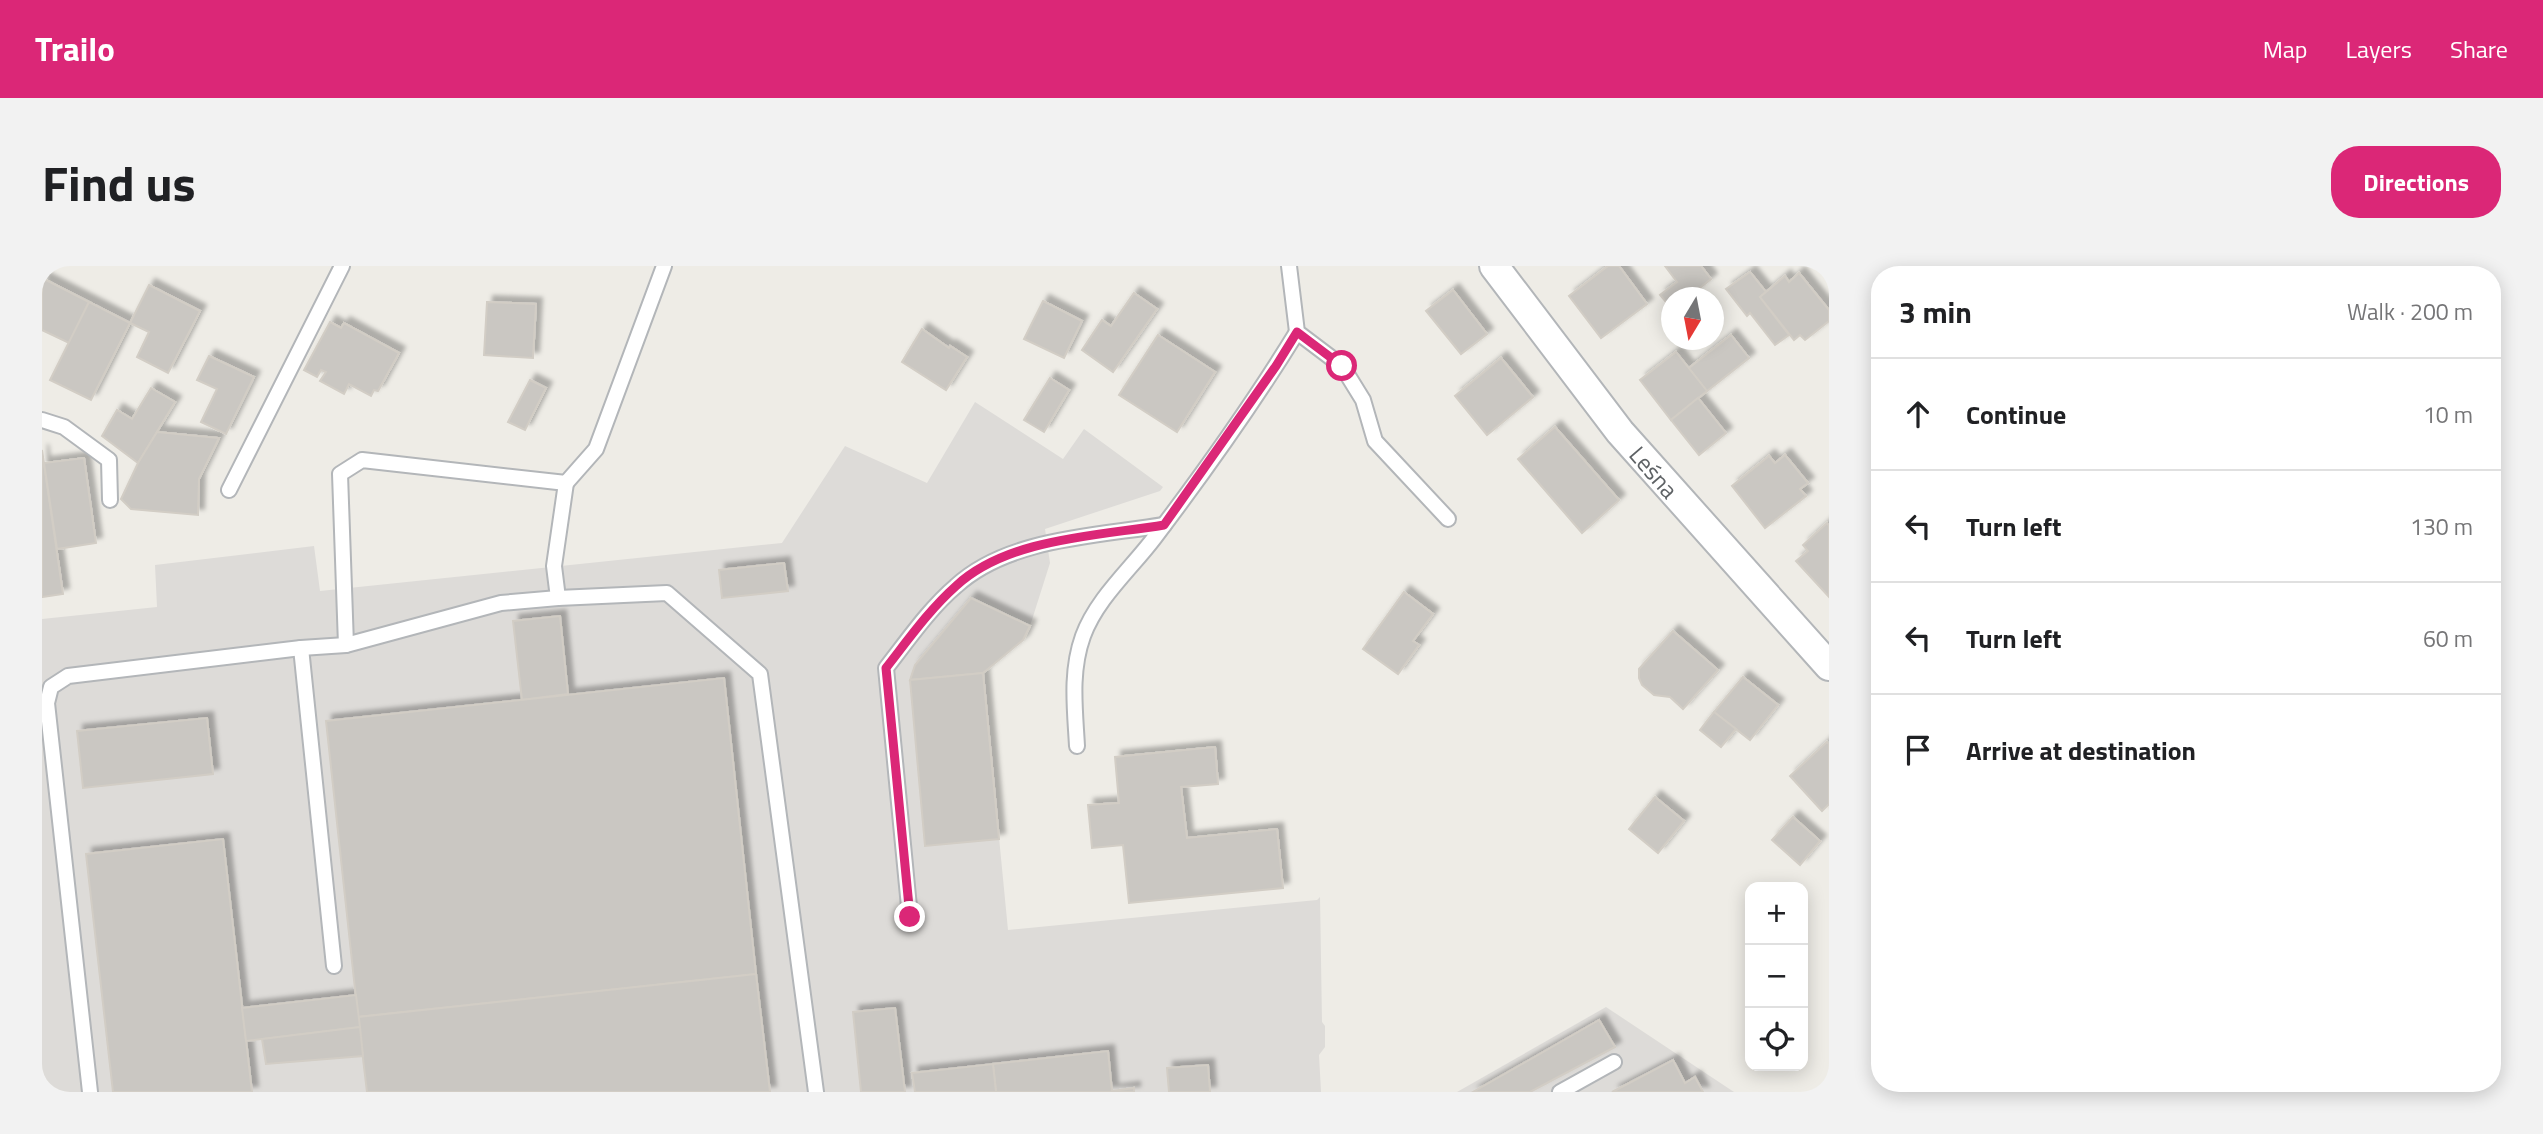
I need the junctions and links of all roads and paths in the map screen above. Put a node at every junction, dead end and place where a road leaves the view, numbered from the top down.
1 (342, 266) edge
2 (664, 266) edge
3 (1289, 266) edge
4 (1494, 266) edge
5 (1297, 332) junction
6 (42, 421) edge
7 (566, 483) junction
8 (229, 490) dead end
9 (110, 500) dead end
10 (1448, 519) dead end
11 (1164, 525) junction
12 (558, 598) junction
13 (346, 645) junction
14 (301, 648) junction
15 (1829, 666) edge
16 (1077, 747) dead end
17 (910, 917) dead end
18 (334, 966) dead end
19 (1614, 1062) dead end
20 (90, 1092) edge
21 (816, 1092) edge
22 (1560, 1092) edge

1 - 8 lane
2 - 7 lane
3 - 5 lane
4 - 15 street, Leśna
5 - 10 lane
5 - 11 lane
6 - 9 lane
7 - 12 lane
7 - 13 lane
11 - 16 lane
11 - 17 lane
12 - 13 lane
12 - 21 lane
13 - 14 lane
14 - 18 lane
14 - 20 lane
19 - 22 lane

